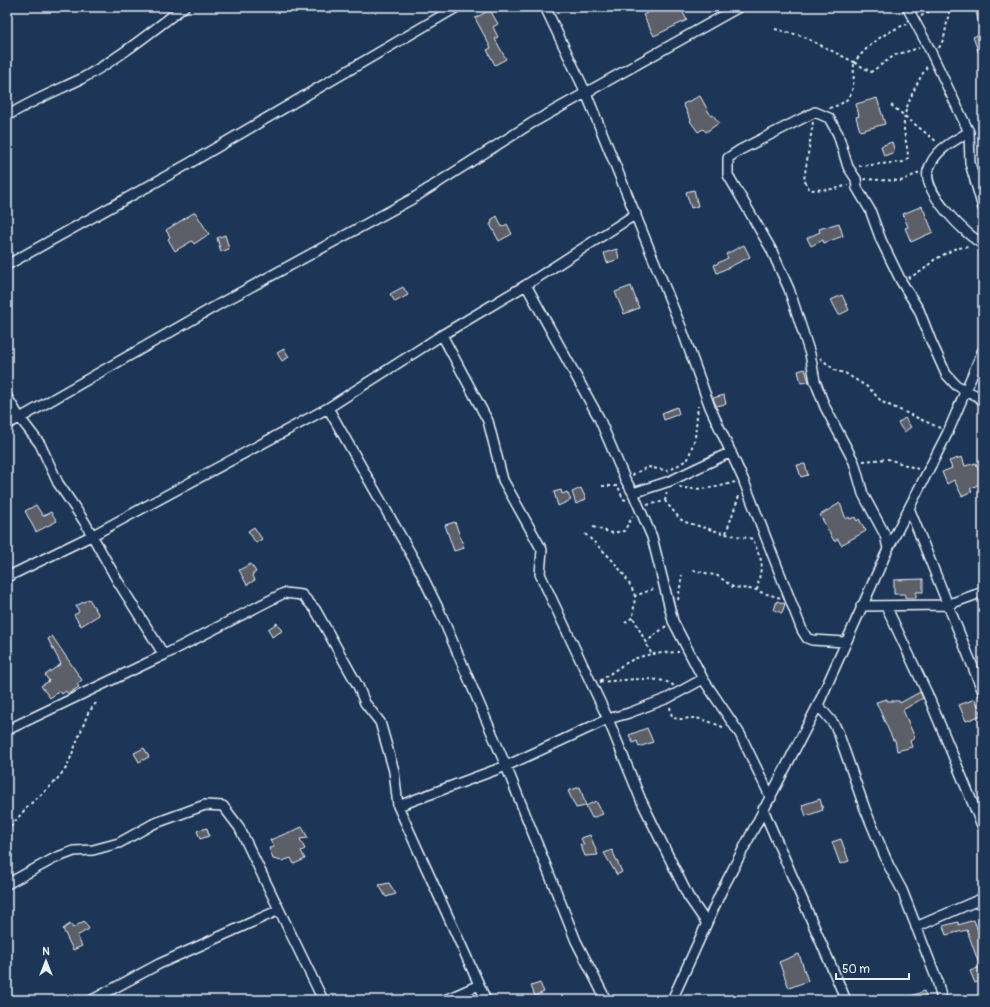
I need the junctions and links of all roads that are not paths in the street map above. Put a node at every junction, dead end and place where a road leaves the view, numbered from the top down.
1 (184, 7) edge
2 (457, 7) edge
3 (545, 7) edge
4 (739, 7) edge
5 (907, 7) edge
6 (586, 93) junction
7 (7, 116) edge
8 (969, 132) junction
9 (983, 208) edge
10 (636, 214) junction
11 (981, 243) edge
12 (7, 265) edge
13 (526, 285) junction
14 (442, 335) junction
15 (983, 350) edge
16 (965, 390) junction
17 (7, 397) edge
18 (983, 401) edge
19 (328, 408) junction
20 (20, 418) junction
21 (7, 424) edge
22 (731, 452) junction
23 (633, 493) junction
24 (910, 508) junction
25 (92, 535) junction
26 (888, 549) junction
27 (7, 577) edge
28 (983, 592) edge
29 (861, 606) junction
30 (886, 606) junction
31 (947, 606) junction
32 (845, 642) junction
33 (164, 655) junction
34 (702, 679) junction
35 (983, 692) edge
36 (818, 705) junction
37 (608, 719) junction
38 (7, 730) edge
39 (506, 766) junction
40 (771, 798) junction
41 (398, 806) junction
42 (763, 809) junction
43 (983, 828) edge
44 (7, 884) edge
45 (983, 898) edge
46 (279, 910) junction
47 (706, 922) junction
48 (916, 927) junction
49 (479, 985) junction
50 (92, 1000) edge
51 (323, 1000) edge
52 (445, 1000) edge
53 (486, 1000) edge
54 (606, 1000) edge
55 (672, 1000) edge
56 (846, 1000) edge
57 (942, 1000) edge

1 - 7 street
2 - 12 street
3 - 6 street
4 - 6 street
5 - 8 street
6 - 10 street
6 - 20 street
8 - 9 street
8 - 11 street
10 - 13 street
10 - 22 street
13 - 14 street
13 - 23 street
14 - 19 street
14 - 37 street
15 - 16 street
16 - 18 street
16 - 24 street
16 - 26 street
17 - 20 street
19 - 25 street
19 - 39 street
20 - 21 street
20 - 25 street
22 - 23 street
22 - 32 street
23 - 34 street
24 - 26 street
24 - 31 street
25 - 27 street
25 - 33 street
26 - 29 street
28 - 31 street
29 - 30 street
29 - 32 street
30 - 31 street
30 - 43 street
31 - 35 street
32 - 36 street
33 - 38 street
33 - 41 street
34 - 37 street
34 - 40 street
36 - 40 street
36 - 48 street
37 - 39 street
37 - 47 street
39 - 41 street
39 - 54 street
40 - 42 street
41 - 49 street
42 - 47 street
42 - 56 street
44 - 46 street
45 - 48 street
46 - 50 street
46 - 51 street
47 - 55 street
48 - 57 street
49 - 52 street
49 - 53 street

